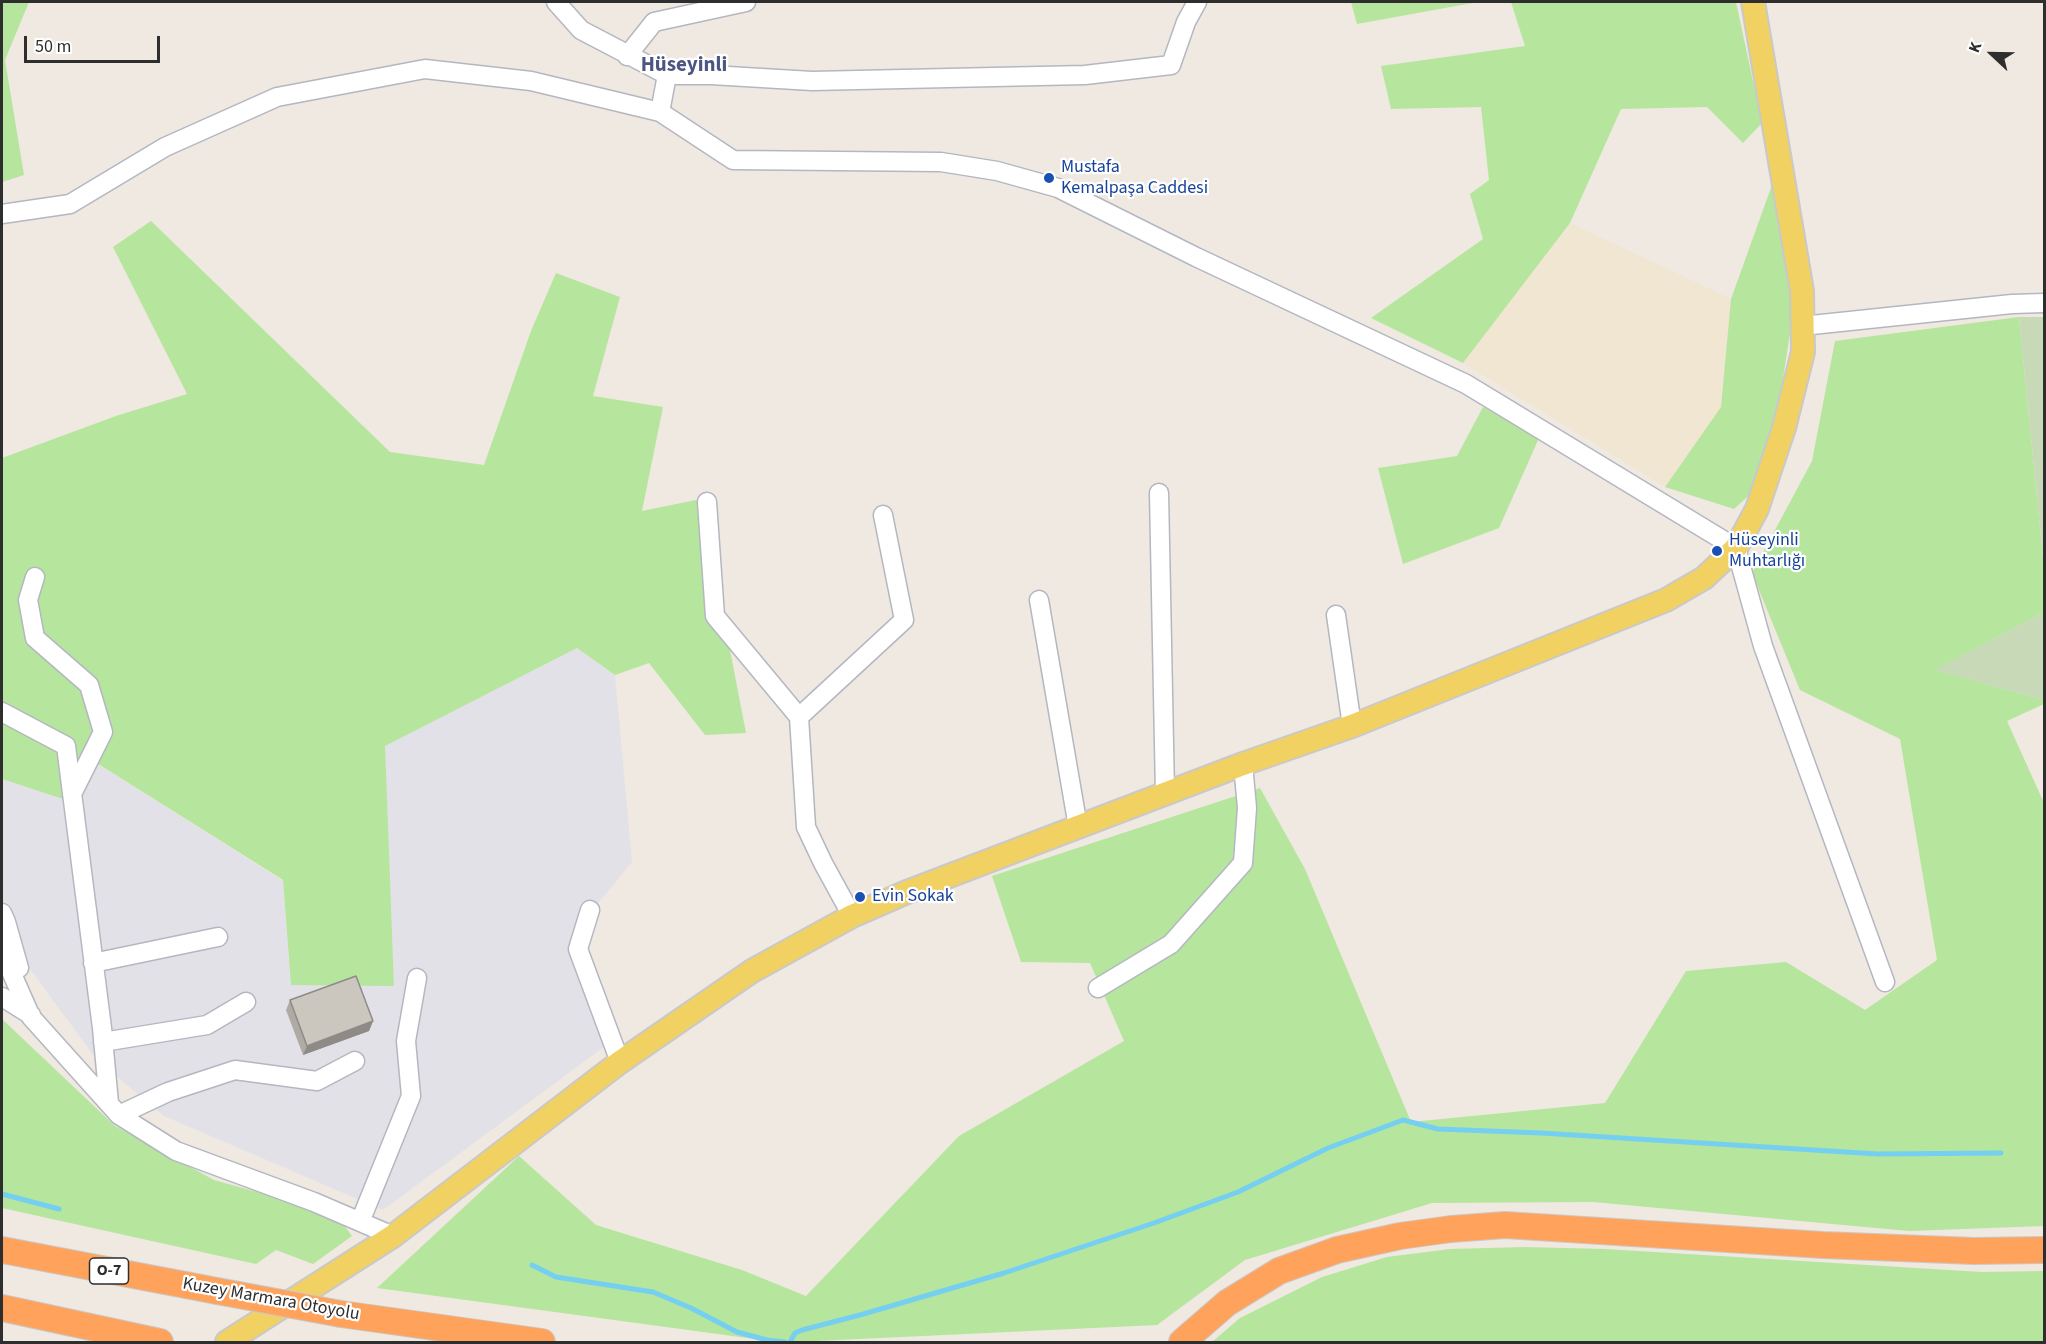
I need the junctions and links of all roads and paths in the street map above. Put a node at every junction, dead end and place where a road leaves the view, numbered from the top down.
1 (556, 2) edge
2 (746, 2) edge
3 (1197, 2) edge
4 (1753, 2) edge
5 (627, 56) junction
6 (667, 75) junction
7 (660, 112) junction
8 (2, 214) edge
9 (2044, 303) edge
10 (1802, 326) junction
11 (1159, 493) dead end
12 (707, 502) dead end
13 (883, 515) dead end
14 (1736, 548) junction
15 (35, 577) dead end
16 (1039, 600) dead end
17 (1336, 615) dead end
18 (2, 712) edge
19 (799, 717) junction
20 (1352, 726) junction
21 (1243, 764) junction
22 (72, 794) junction
23 (1165, 794) junction
24 (1078, 827) junction
25 (590, 910) dead end
26 (2, 913) edge
27 (852, 916) junction
28 (218, 937) dead end
29 (2, 951) edge
30 (93, 963) junction
31 (417, 978) dead end
32 (1885, 982) dead end
33 (1098, 988) dead end
34 (2, 997) edge
35 (246, 1002) dead end
36 (32, 1017) junction
37 (103, 1042) junction
38 (355, 1062) dead end
39 (620, 1062) junction
40 (114, 1109) junction
41 (360, 1222) junction
42 (393, 1236) junction
43 (2, 1250) edge
44 (2044, 1250) edge
45 (2, 1308) edge
46 (154, 1341) edge
47 (227, 1342) edge
48 (542, 1342) edge
49 (1182, 1342) edge

1 - 5 street
2 - 5 street
3 - 6 street
4 - 10 main road
5 - 6 street
6 - 7 street
7 - 8 street
7 - 14 street
9 - 10 street
10 - 14 main road
11 - 23 street
12 - 19 street
13 - 19 street
14 - 20 main road
14 - 32 street
15 - 22 street
16 - 24 street
17 - 20 street
18 - 22 street
19 - 27 street
20 - 21 main road
21 - 23 main road
21 - 33 street
22 - 30 street
23 - 24 main road
24 - 27 main road
25 - 39 street
26 - 36 street
27 - 39 main road
28 - 30 street
29 - 36 street
30 - 37 street
31 - 41 street
34 - 36 street
35 - 37 street
36 - 40 street
37 - 40 street
38 - 40 street
39 - 42 main road
40 - 41 street
41 - 42 street
42 - 47 main road
43 - 48 highway, Kuzey Marmara Otoyolu / O-7, bridge
44 - 49 highway
45 - 46 highway

